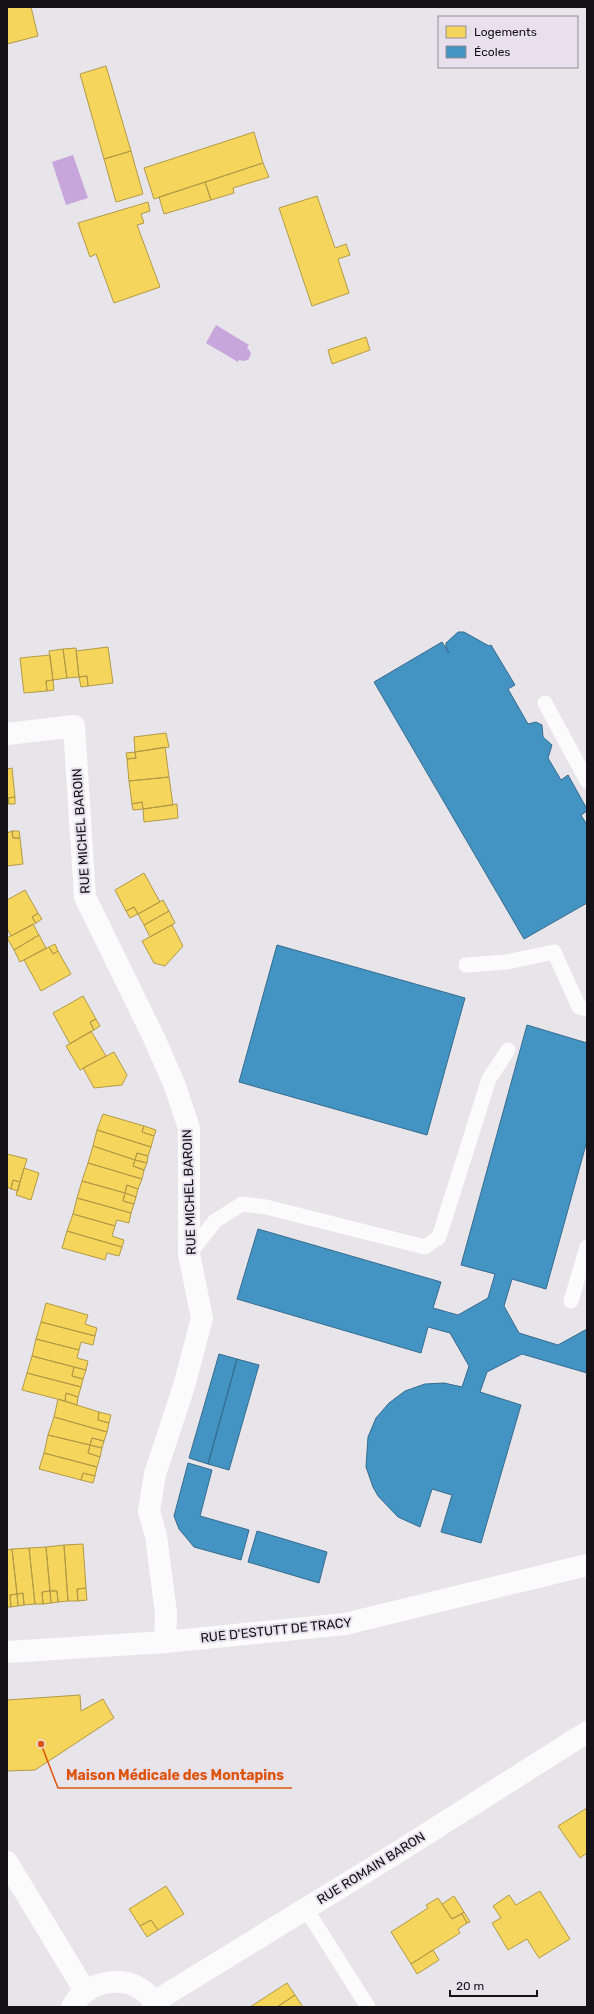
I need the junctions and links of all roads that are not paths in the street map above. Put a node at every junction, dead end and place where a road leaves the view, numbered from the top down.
1 (545, 703) dead end
2 (7, 734) edge
3 (587, 781) edge
4 (466, 965) dead end
5 (587, 1009) edge
6 (508, 1050) dead end
7 (587, 1247) edge
8 (189, 1254) junction
9 (571, 1301) dead end
10 (587, 1565) edge
11 (165, 1642) junction
12 (7, 1652) edge
13 (587, 1732) edge
14 (7, 1862) edge
15 (306, 1909) junction
16 (78, 1999) edge
17 (155, 2005) edge
18 (368, 2007) edge

1 - 3 lane
2 - 8 street, RUE MICHEL BAROIN
4 - 5 lane
6 - 8 lane
7 - 9 lane
8 - 11 street, RUE MICHEL BAROIN
10 - 11 street, RUE D'ESTUTT DE TRACY
11 - 12 street, RUE D'ESTUTT DE TRACY
13 - 15 street, RUE ROMAIN BARON
14 - 16 street
15 - 17 street, RUE ROMAIN BARON
15 - 18 lane
16 - 17 street

